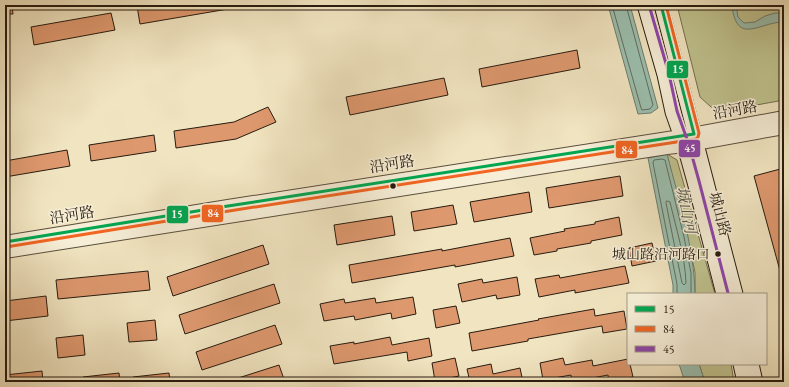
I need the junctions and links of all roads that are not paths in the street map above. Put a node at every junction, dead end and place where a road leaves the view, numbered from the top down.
1 (644, 5) edge
2 (661, 5) edge
3 (784, 118) edge
4 (784, 128) edge
5 (689, 140) junction
6 (5, 242) edge
7 (5, 252) edge
8 (723, 293) edge
9 (736, 293) edge
10 (740, 365) edge
11 (752, 365) edge
12 (744, 382) edge
13 (756, 382) edge

1 - 5 main road, 城山路
2 - 5 main road, 城山路
3 - 5 street, 沿河路
4 - 5 street, 沿河路
5 - 6 street, 沿河路
5 - 7 street, 沿河路
5 - 8 main road, 城山路
5 - 9 main road, 城山路
10 - 12 main road
11 - 13 main road

